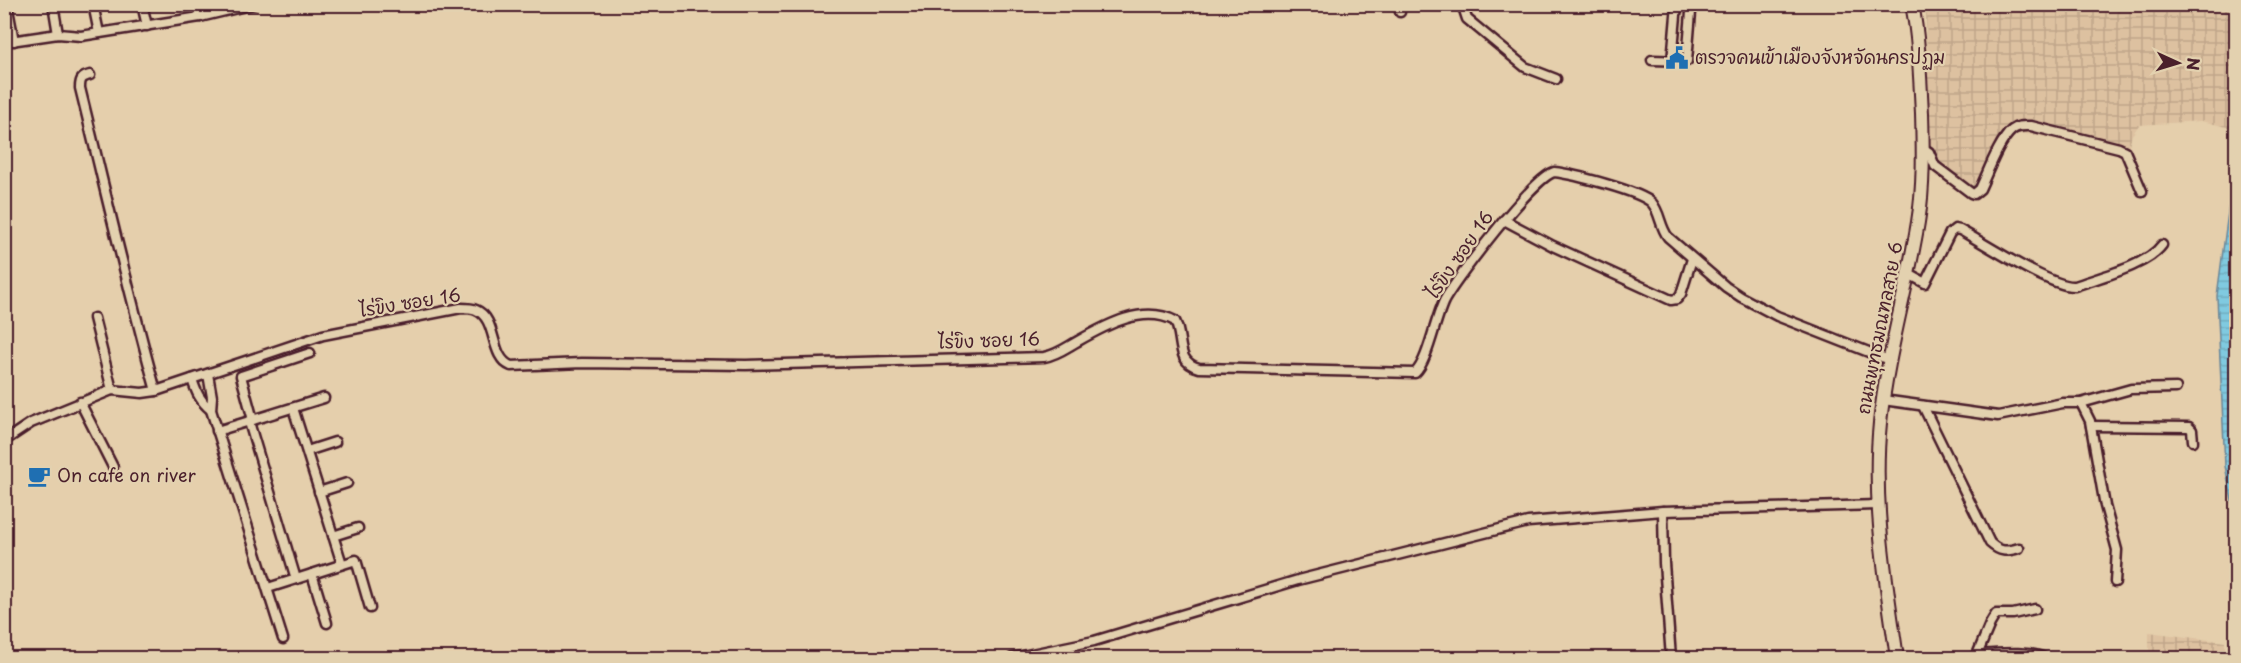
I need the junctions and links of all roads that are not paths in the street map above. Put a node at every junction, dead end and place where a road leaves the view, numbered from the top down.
1 (7, 4) edge
2 (53, 4) edge
3 (93, 4) edge
4 (142, 4) edge
5 (196, 4) edge
6 (1462, 4) edge
7 (1677, 4) edge
8 (1689, 4) edge
9 (1912, 4) edge
10 (248, 5) edge
11 (200, 16) junction
12 (147, 26) junction
13 (99, 33) junction
14 (58, 34) junction
15 (14, 41) junction
16 (4, 42) edge
17 (1652, 60) dead end
18 (1672, 61) junction
19 (90, 75) dead end
20 (1556, 79) dead end
21 (1923, 150) junction
22 (2142, 191) dead end
23 (1504, 220) junction
24 (2162, 244) dead end
25 (1692, 259) junction
26 (1907, 273) junction
27 (94, 318) dead end
28 (310, 353) dead end
29 (1889, 360) junction
30 (208, 374) junction
31 (192, 379) junction
32 (2176, 388) dead end
33 (112, 390) junction
34 (156, 391) junction
35 (324, 398) dead end
36 (1883, 400) junction
37 (80, 402) junction
38 (2081, 403) junction
39 (1923, 406) junction
40 (293, 408) junction
41 (211, 410) junction
42 (251, 421) junction
43 (2091, 426) junction
44 (217, 431) junction
45 (4, 441) edge
46 (2193, 441) dead end
47 (335, 442) dead end
48 (307, 450) junction
49 (113, 467) dead end
50 (347, 483) dead end
51 (320, 492) junction
52 (1878, 505) junction
53 (1663, 511) junction
54 (358, 528) dead end
55 (333, 536) junction
56 (2019, 548) dead end
57 (342, 564) junction
58 (312, 574) junction
59 (296, 579) junction
60 (2115, 582) dead end
61 (268, 588) junction
62 (370, 608) dead end
63 (2035, 609) dead end
64 (327, 623) dead end
65 (283, 639) dead end
66 (1976, 657) edge
67 (1012, 658) edge
68 (1671, 658) edge
69 (1897, 658) edge
70 (2045, 658) edge

1 - 15 street
2 - 14 street
3 - 13 street
4 - 12 street
5 - 11 street
6 - 20 street
7 - 18 street
8 - 18 street
9 - 21 main road, ถนนพุทธมณฑลสาย 6
10 - 11 street
11 - 12 street
12 - 13 street
13 - 14 street
14 - 15 street
15 - 16 street
17 - 18 street
19 - 34 street
21 - 22 street
21 - 26 main road, ถนนพุทธมณฑลสาย 6
23 - 25 street
23 - 25 street, ไร่ขิง ซอย 16
23 - 30 street, ไร่ขิง ซอย 16
24 - 26 street
25 - 29 street, ไร่ขิง ซอย 16
26 - 29 main road, ถนนพุทธมณฑลสาย 6
27 - 33 street
28 - 42 street
29 - 36 main road, ถนนพุทธมณฑลสาย 6
30 - 31 street, ไร่ขิง ซอย 16
30 - 41 street
31 - 34 street, ไร่ขิง ซอย 16
31 - 41 street
32 - 38 street
33 - 34 street, ไร่ขิง ซอย 16
33 - 37 street, ไร่ขิง ซอย 16
35 - 40 street
36 - 39 street
36 - 52 main road, ถนนพุทธมณฑลสาย 6
37 - 45 street, ไร่ขิง ซอย 16
37 - 49 street
38 - 39 street
38 - 43 street
39 - 56 street
40 - 42 street
40 - 48 street
41 - 44 street
42 - 44 street
42 - 59 street
43 - 46 street
43 - 60 street
44 - 61 street
47 - 48 street
48 - 51 street
50 - 51 street
51 - 55 street
52 - 53 street
52 - 69 main road, ถนนพุทธมณฑลสาย 6
53 - 67 street
53 - 68 street
54 - 55 street
55 - 57 street
57 - 58 street
57 - 62 street
58 - 59 street
58 - 64 street
59 - 61 street
61 - 65 street
63 - 66 street
66 - 70 street

